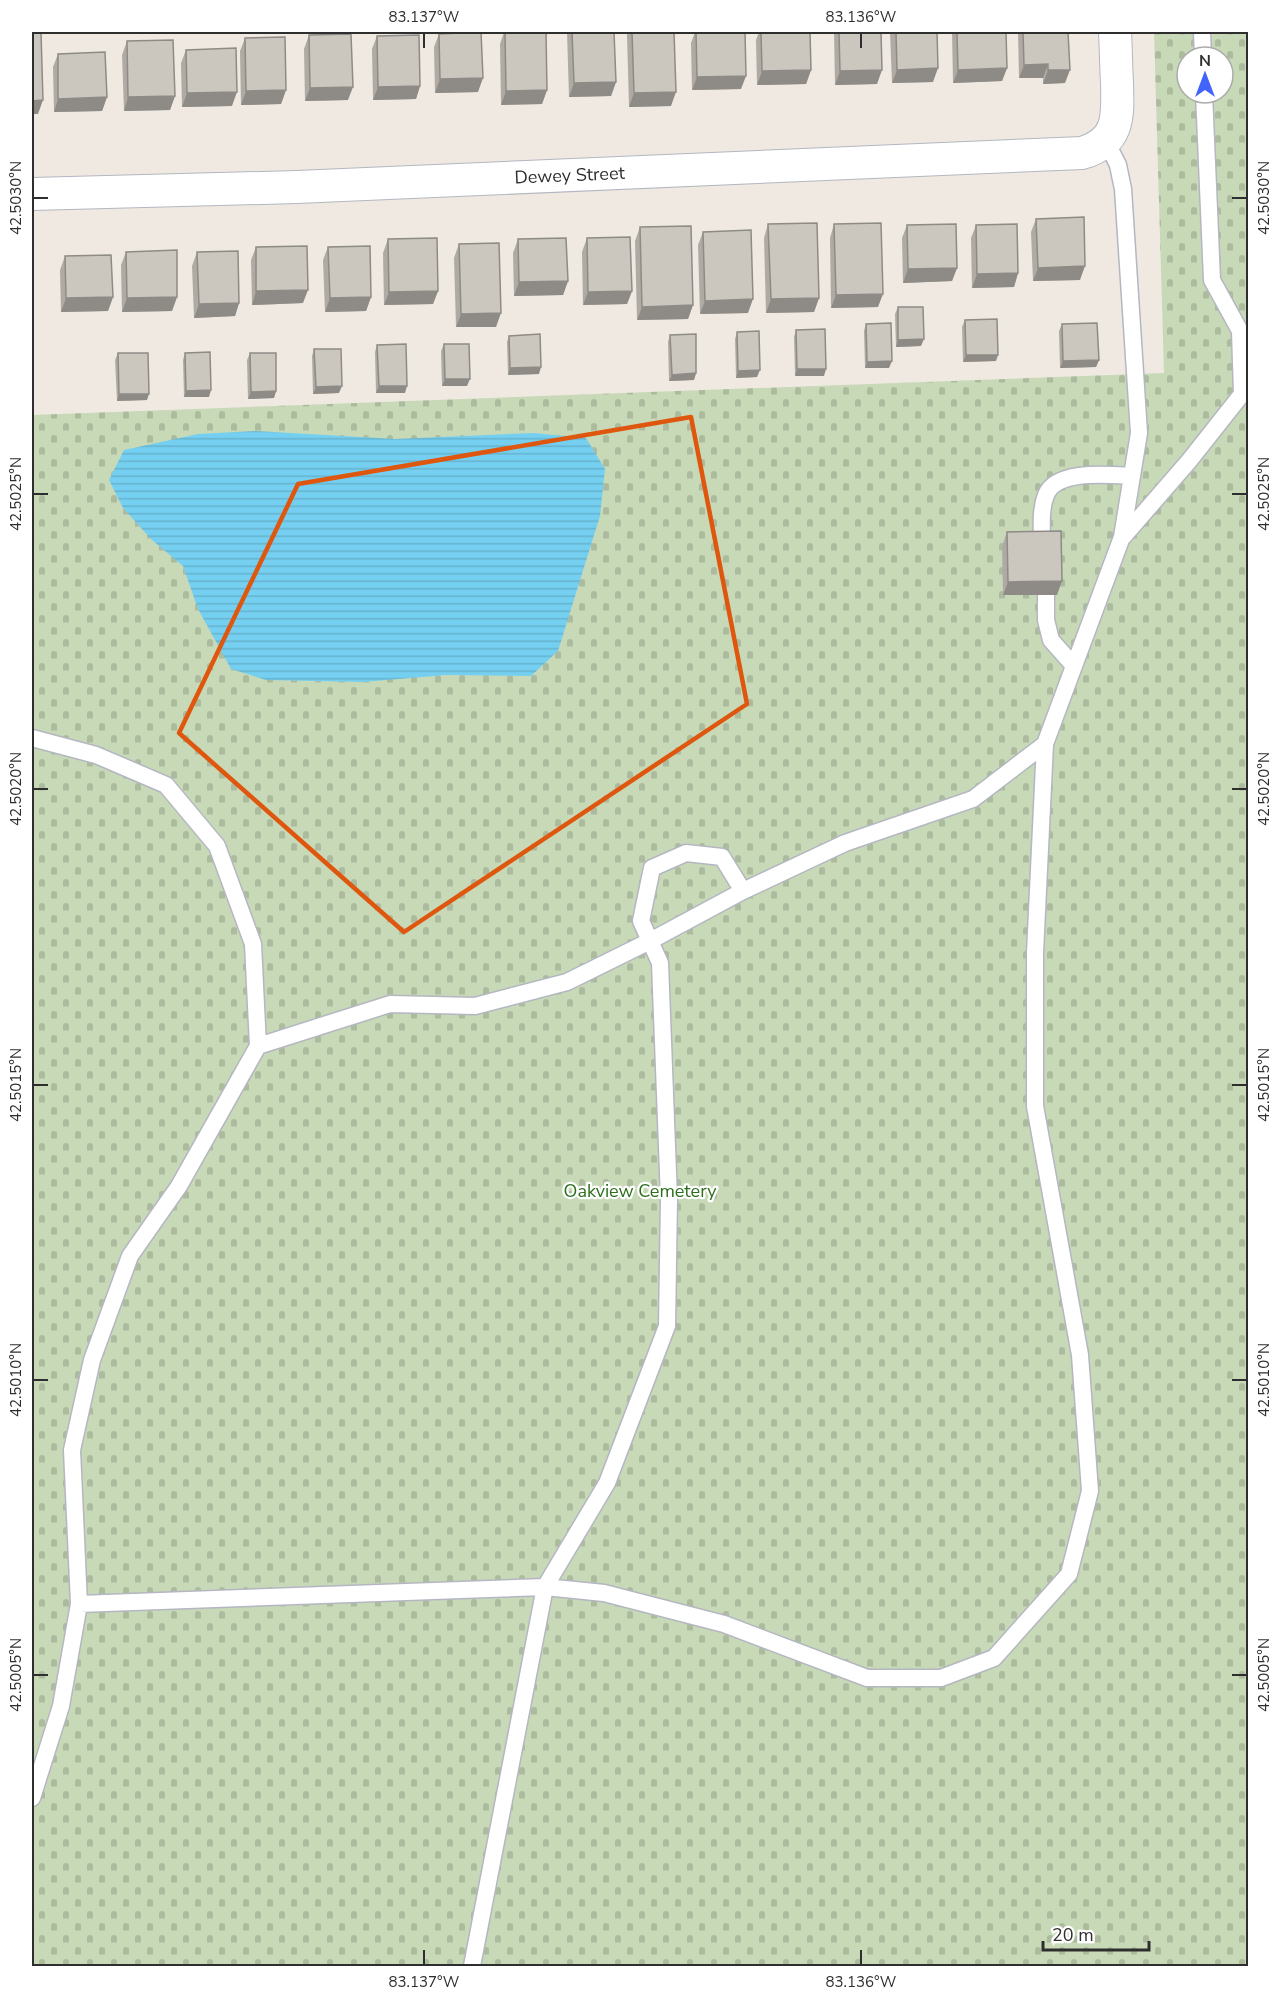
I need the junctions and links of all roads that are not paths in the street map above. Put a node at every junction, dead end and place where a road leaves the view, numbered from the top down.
1 (1115, 32) edge
2 (1205, 105) edge
3 (1106, 141) junction
4 (32, 194) edge
5 (1245, 387) edge
6 (1132, 476) junction
7 (1122, 537) junction
8 (1042, 545) edge
9 (1046, 595) edge
10 (1074, 666) junction
11 (32, 738) edge
12 (1046, 744) junction
13 (743, 891) junction
14 (650, 941) junction
15 (258, 1046) junction
16 (545, 1587) junction
17 (79, 1604) junction
18 (32, 1798) edge
19 (472, 1966) edge

1 - 3 street
2 - 5 lane
3 - 4 street, Dewey Street
3 - 6 lane
5 - 7 lane
6 - 7 lane
6 - 8 lane
7 - 10 lane
9 - 10 lane
10 - 12 lane
11 - 15 lane
12 - 13 lane
12 - 16 lane
13 - 14 lane
13 - 14 lane
14 - 15 lane
14 - 16 lane
15 - 17 lane
16 - 17 lane
16 - 19 lane
17 - 18 lane

